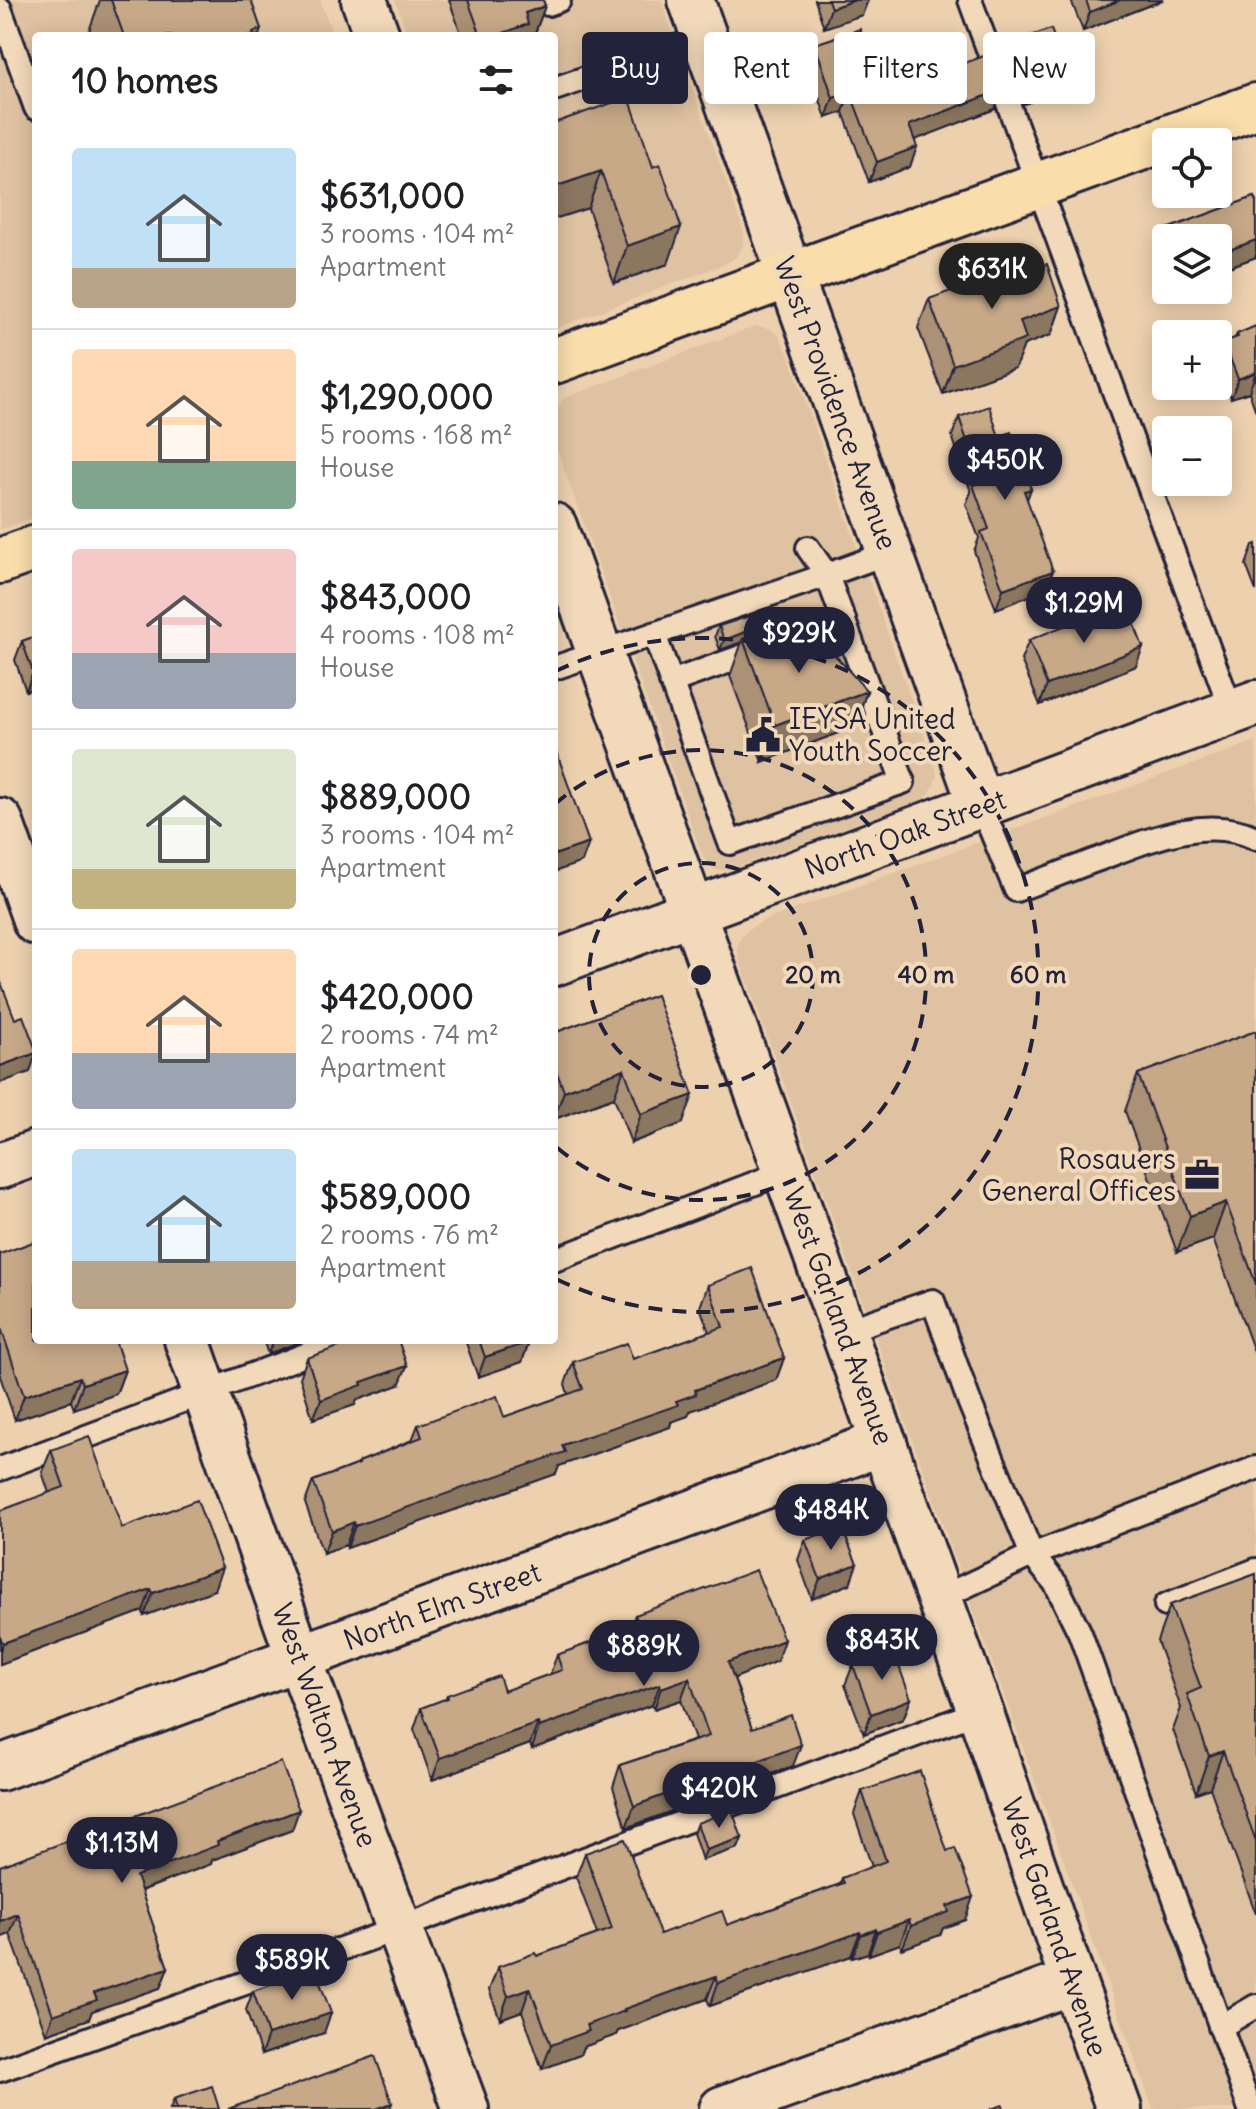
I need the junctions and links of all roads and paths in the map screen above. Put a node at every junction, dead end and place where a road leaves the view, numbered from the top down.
1 (364, 0) edge
2 (970, 0) edge
3 (0, 9) edge
4 (698, 19) edge
5 (376, 32) edge
6 (558, 87) edge
7 (32, 97) edge
8 (1256, 106) edge
9 (1037, 185) junction
10 (790, 275) junction
11 (558, 360) edge
12 (808, 548) dead end
13 (32, 549) edge
14 (558, 550) edge
15 (890, 552) junction
16 (0, 561) edge
17 (827, 575) junction
18 (566, 597) edge
19 (844, 620) junction
20 (654, 634) junction
21 (600, 652) junction
22 (558, 667) edge
23 (671, 682) junction
24 (1244, 707) edge
25 (981, 806) junction
26 (0, 821) edge
27 (1256, 838) edge
28 (17, 862) edge
29 (32, 909) edge
30 (694, 912) junction
31 (558, 962) edge
32 (32, 1154) edge
33 (0, 1166) edge
34 (787, 1171) junction
35 (558, 1258) edge
36 (844, 1331) junction
37 (188, 1344) edge
38 (335, 1344) edge
39 (206, 1393) junction
40 (884, 1442) junction
41 (1256, 1468) edge
42 (0, 1469) edge
43 (1032, 1555) junction
44 (1256, 1570) edge
45 (940, 1598) junction
46 (1166, 1605) dead end
47 (299, 1658) junction
48 (980, 1711) junction
49 (0, 1768) edge
50 (400, 1928) junction
51 (1073, 1981) junction
52 (1256, 2006) edge
53 (1220, 2027) junction
54 (0, 2070) edge
55 (466, 2109) edge
56 (722, 2109) edge
57 (1119, 2109) edge
58 (1250, 2109) edge

1 - 5 street
2 - 9 lane
3 - 7 lane
4 - 6 lane
4 - 10 street, West Providence Avenue
8 - 9 main road
9 - 10 main road
9 - 24 lane
10 - 11 main road
10 - 15 street, West Providence Avenue
12 - 17 lane
13 - 16 main road
14 - 18 street, West Garland Avenue
15 - 17 lane
15 - 25 street, West Providence Avenue
17 - 19 lane
17 - 20 lane
18 - 21 street, West Garland Avenue
19 - 23 lane
19 - 23 lane
20 - 21 lane
20 - 23 lane
21 - 22 lane
21 - 30 street, West Garland Avenue
24 - 25 street, North Oak Street
25 - 27 lane
25 - 30 street, North Oak Street
26 - 28 street
28 - 29 street
30 - 31 street, North Oak Street
30 - 34 street, West Garland Avenue
32 - 33 street
34 - 35 lane
34 - 36 street, West Garland Avenue
36 - 40 street, West Garland Avenue
36 - 43 lane
37 - 39 street, West Walton Avenue
38 - 39 lane
39 - 42 lane
39 - 47 street, West Walton Avenue
40 - 45 street, West Garland Avenue
40 - 47 street, North Elm Street
41 - 43 lane
43 - 45 lane
43 - 53 lane
44 - 46 lane
45 - 48 street, West Garland Avenue
47 - 49 street, North Elm Street
47 - 50 street, West Walton Avenue
48 - 50 lane
48 - 51 street, West Garland Avenue
50 - 54 lane
50 - 55 street, West Walton Avenue
51 - 56 street
51 - 57 street, West Garland Avenue
52 - 53 lane
53 - 58 lane

